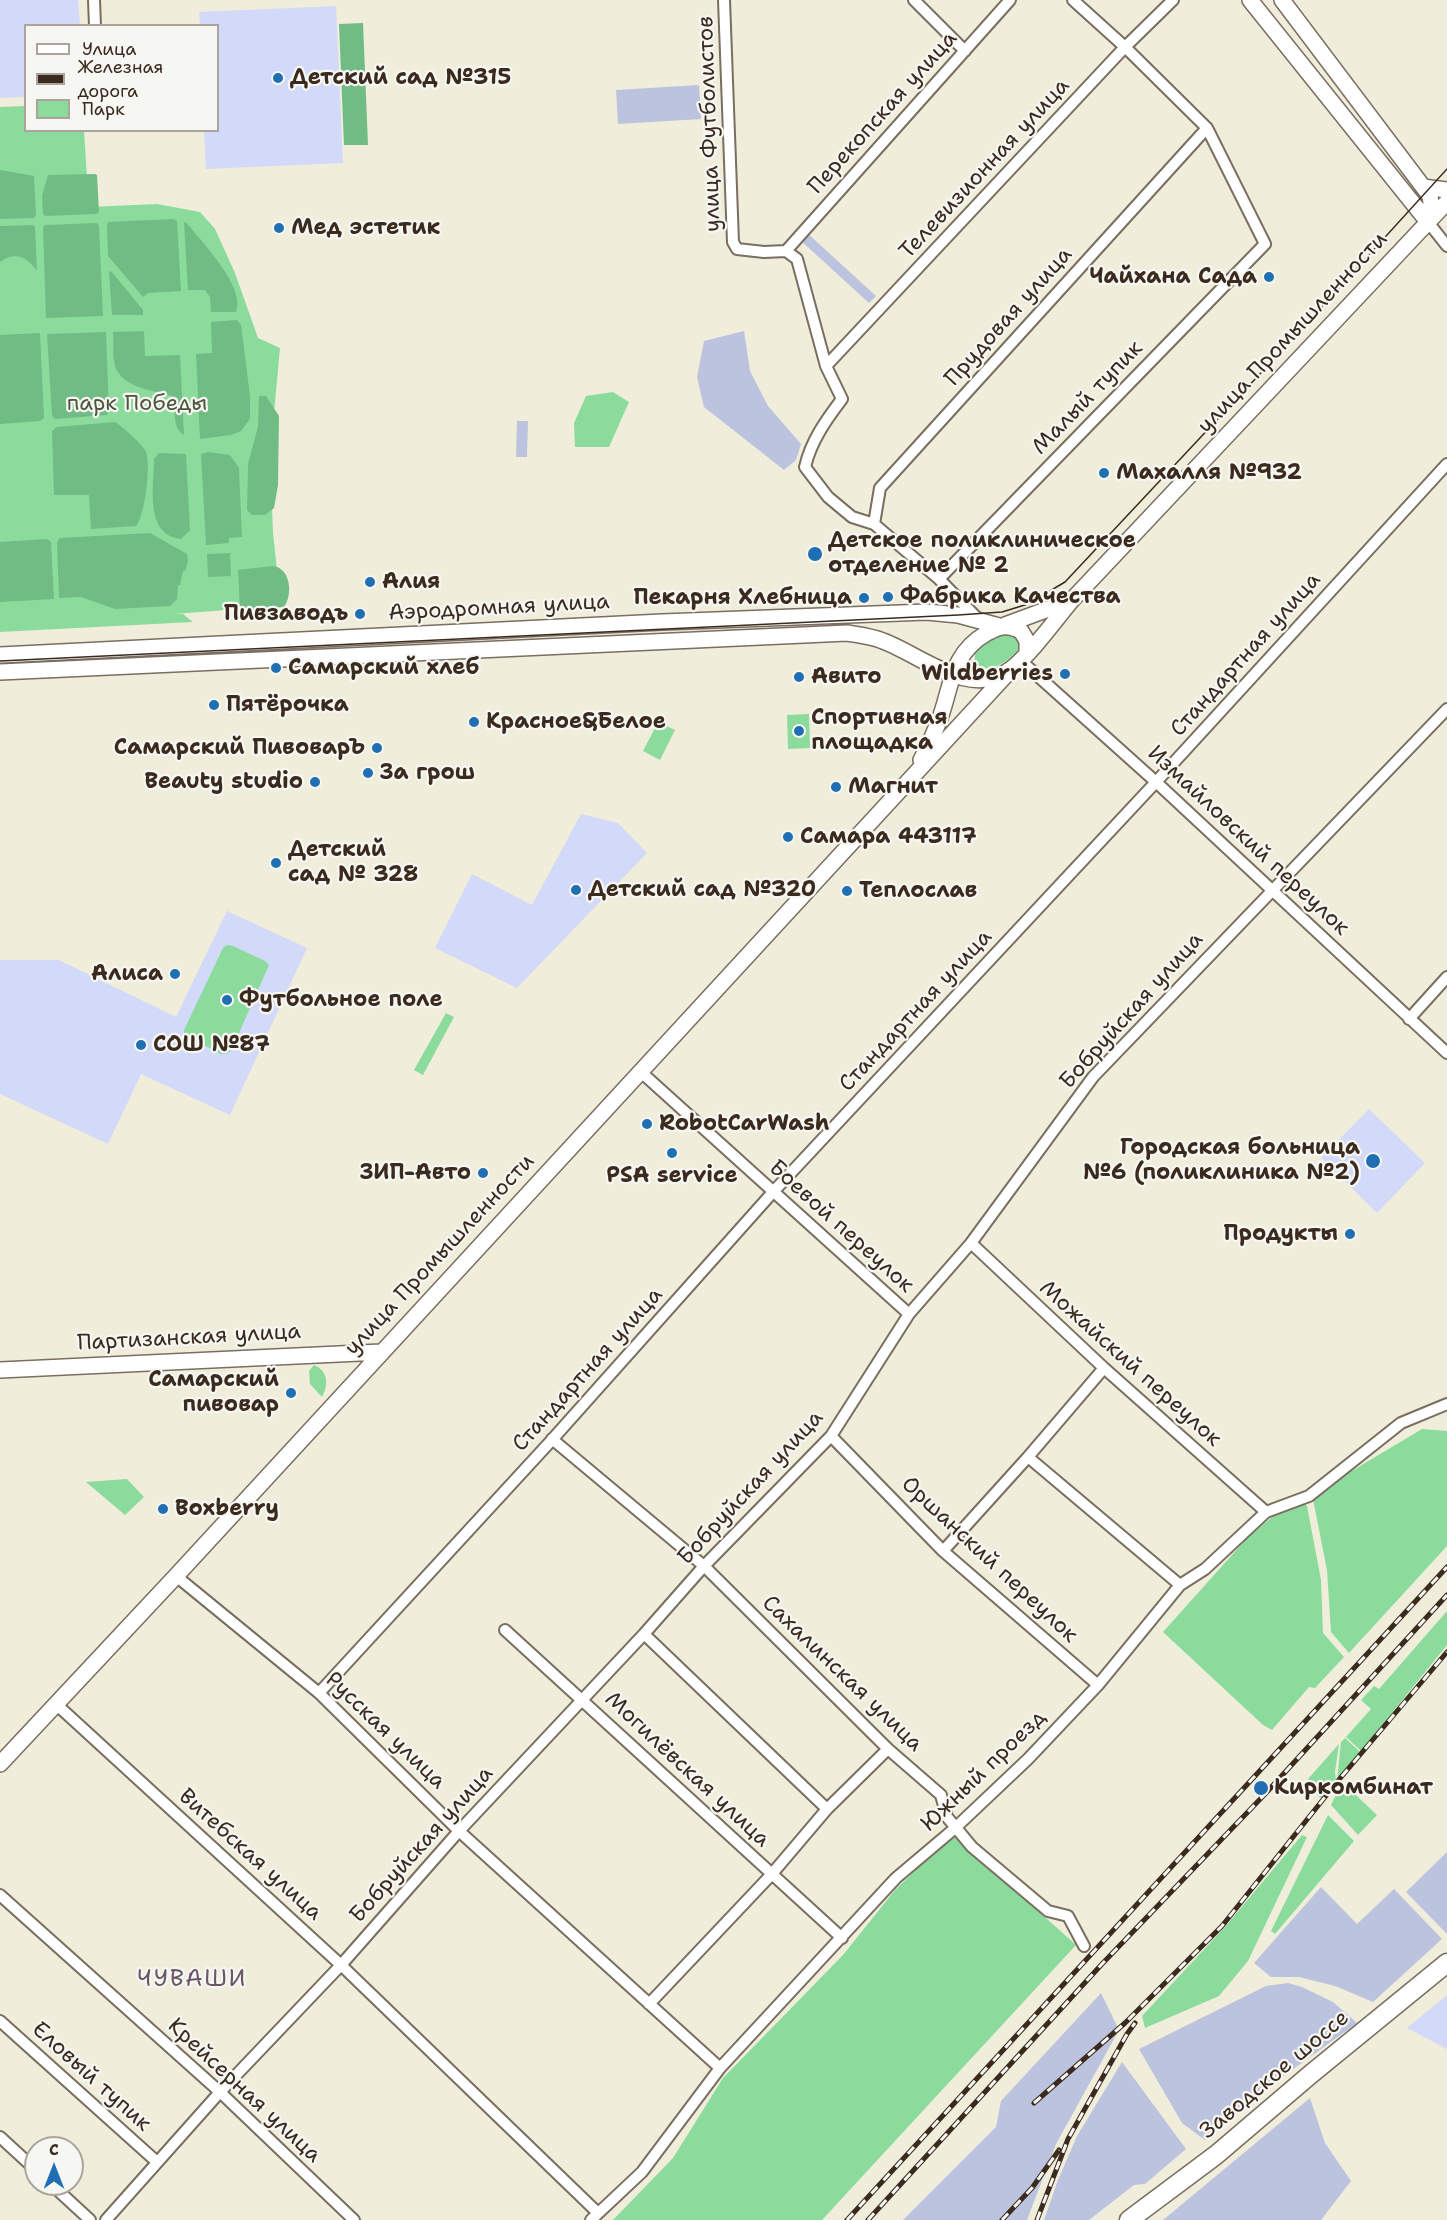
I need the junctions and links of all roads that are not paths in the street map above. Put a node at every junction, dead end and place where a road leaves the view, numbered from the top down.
1 (94, 0) edge
2 (724, 0) edge
3 (914, 0) edge
4 (1010, 0) edge
5 (1073, 0) edge
6 (1173, 0) edge
7 (1250, 0) edge
8 (1286, 5) edge
9 (95, 24) edge
10 (1271, 26) junction
11 (1125, 47) junction
12 (965, 51) junction
13 (1207, 128) junction
14 (1423, 187) junction
15 (1447, 190) edge
16 (1447, 202) edge
17 (1428, 222) junction
18 (1447, 246) edge
19 (786, 251) junction
20 (826, 366) junction
21 (1447, 464) edge
22 (874, 524) junction
23 (939, 579) junction
24 (1072, 600) junction
25 (978, 619) junction
26 (1002, 626) junction
27 (970, 646) junction
28 (0, 655) edge
29 (1013, 665) junction
30 (0, 672) edge
31 (953, 674) junction
32 (1447, 709) edge
33 (913, 776) junction
34 (1156, 782) junction
35 (1271, 890) junction
36 (1447, 977) edge
37 (1409, 1019) junction
38 (1447, 1053) edge
39 (641, 1072) junction
40 (773, 1192) junction
41 (971, 1243) junction
42 (909, 1314) junction
43 (381, 1352) junction
44 (1104, 1368) junction
45 (0, 1370) edge
46 (1447, 1404) edge
47 (831, 1436) junction
48 (552, 1439) junction
49 (1028, 1457) junction
50 (1266, 1512) junction
51 (943, 1551) junction
52 (704, 1566) junction
53 (176, 1576) junction
54 (1180, 1585) junction
55 (505, 1630) dead end
56 (644, 1634) junction
57 (1098, 1685) junction
58 (319, 1693) junction
59 (583, 1699) junction
60 (56, 1704) junction
61 (888, 1749) junction
62 (0, 1764) edge
63 (827, 1809) junction
64 (955, 1828) junction
65 (459, 1831) junction
66 (771, 1875) junction
67 (0, 1895) edge
68 (842, 1938) junction
69 (1084, 1946) dead end
70 (1447, 1963) edge
71 (341, 1965) junction
72 (649, 2004) junction
73 (0, 2021) edge
74 (720, 2068) junction
75 (220, 2092) junction
76 (0, 2137) edge
77 (24, 2159) edge
78 (157, 2162) junction
79 (64, 2196) edge
80 (594, 2216) edge
81 (90, 2220) edge
82 (106, 2220) edge
83 (354, 2220) edge
84 (1129, 2220) edge

1 - 9 street
2 - 19 street, улица Футболистов
3 - 12 street
4 - 12 street, Перекопская улица
5 - 11 street
6 - 11 street, Телевизионная улица
7 - 10 main road
8 - 10 main road
8 - 14 main road
10 - 17 main road
11 - 13 street
11 - 20 street, Телевизионная улица
12 - 19 street, Перекопская улица
13 - 22 street, Прудовая улица
13 - 23 street, Малый тупик
14 - 15 main road
14 - 17 main road
16 - 17 main road, улица Промышленности
17 - 18 street
17 - 24 main road, улица Промышленности
19 - 20 street
20 - 22 street
21 - 34 street, Стандартная улица
22 - 23 street
23 - 25 street
24 - 26 main road, улица Промышленности
24 - 29 main road, улица Промышленности
25 - 26 main road, Аэродромная улица
25 - 28 main road, Аэродромная улица
26 - 27 main road
26 - 29 main road
27 - 29 main road
27 - 31 main road, улица Промышленности
29 - 31 main road
29 - 33 main road, улица Промышленности
29 - 34 street, Измайловский переулок
30 - 31 main road, Аэродромная улица
31 - 33 main road, улица Промышленности
32 - 35 street, Бобруйская улица
33 - 39 main road, улица Промышленности
34 - 35 street, Измайловский переулок
34 - 40 street, Стандартная улица
35 - 37 street, Измайловский переулок
35 - 41 street, Бобруйская улица
36 - 37 street
37 - 38 street, Измайловский переулок
39 - 40 street, Боевой переулок
39 - 43 main road, улица Промышленности
40 - 42 street, Боевой переулок
40 - 48 street, Стандартная улица
41 - 42 street, Бобруйская улица
41 - 44 street, Можайский переулок
42 - 47 street, Бобруйская улица
43 - 45 main road, Партизанская улица
43 - 53 main road, улица Промышленности
44 - 49 street
44 - 50 street, Можайский переулок
46 - 50 street, Южный проезд
47 - 51 street, Оршанский переулок
47 - 52 street, Бобруйская улица
48 - 52 street, Сахалинская улица
48 - 58 street, Стандартная улица
49 - 51 street
49 - 54 street
50 - 54 street, Южный проезд
51 - 57 street, Оршанский переулок
52 - 56 street, Бобруйская улица
52 - 61 street, Сахалинская улица
53 - 58 street, Русская улица
53 - 60 main road, улица Промышленности
54 - 57 street, Южный проезд
55 - 59 street, Могилёвская улица
56 - 59 street, Бобруйская улица
56 - 63 street
57 - 64 street, Южный проезд
58 - 65 street, Русская улица
59 - 65 street, Бобруйская улица
59 - 66 street, Могилёвская улица
60 - 62 main road, улица Промышленности
60 - 71 street, Витебская улица
61 - 63 street
61 - 64 street, Сахалинская улица
63 - 66 street
64 - 68 street, Южный проезд
64 - 69 street, Сахалинская улица
65 - 71 street, Бобруйская улица
65 - 72 street, Русская улица
66 - 68 street, Могилёвская улица
66 - 72 street
67 - 75 street, Крейсерная улица
68 - 74 street, Южный проезд
70 - 84 main road, Заводское шоссе
71 - 75 street, Бобруйская улица
71 - 80 street, Витебская улица
72 - 74 street, Русская улица
73 - 78 street, Еловый тупик
74 - 80 street, Южный проезд
75 - 78 street, Бобруйская улица
75 - 83 street, Крейсерная улица
76 - 77 street
78 - 82 street, Бобруйская улица
79 - 81 street

